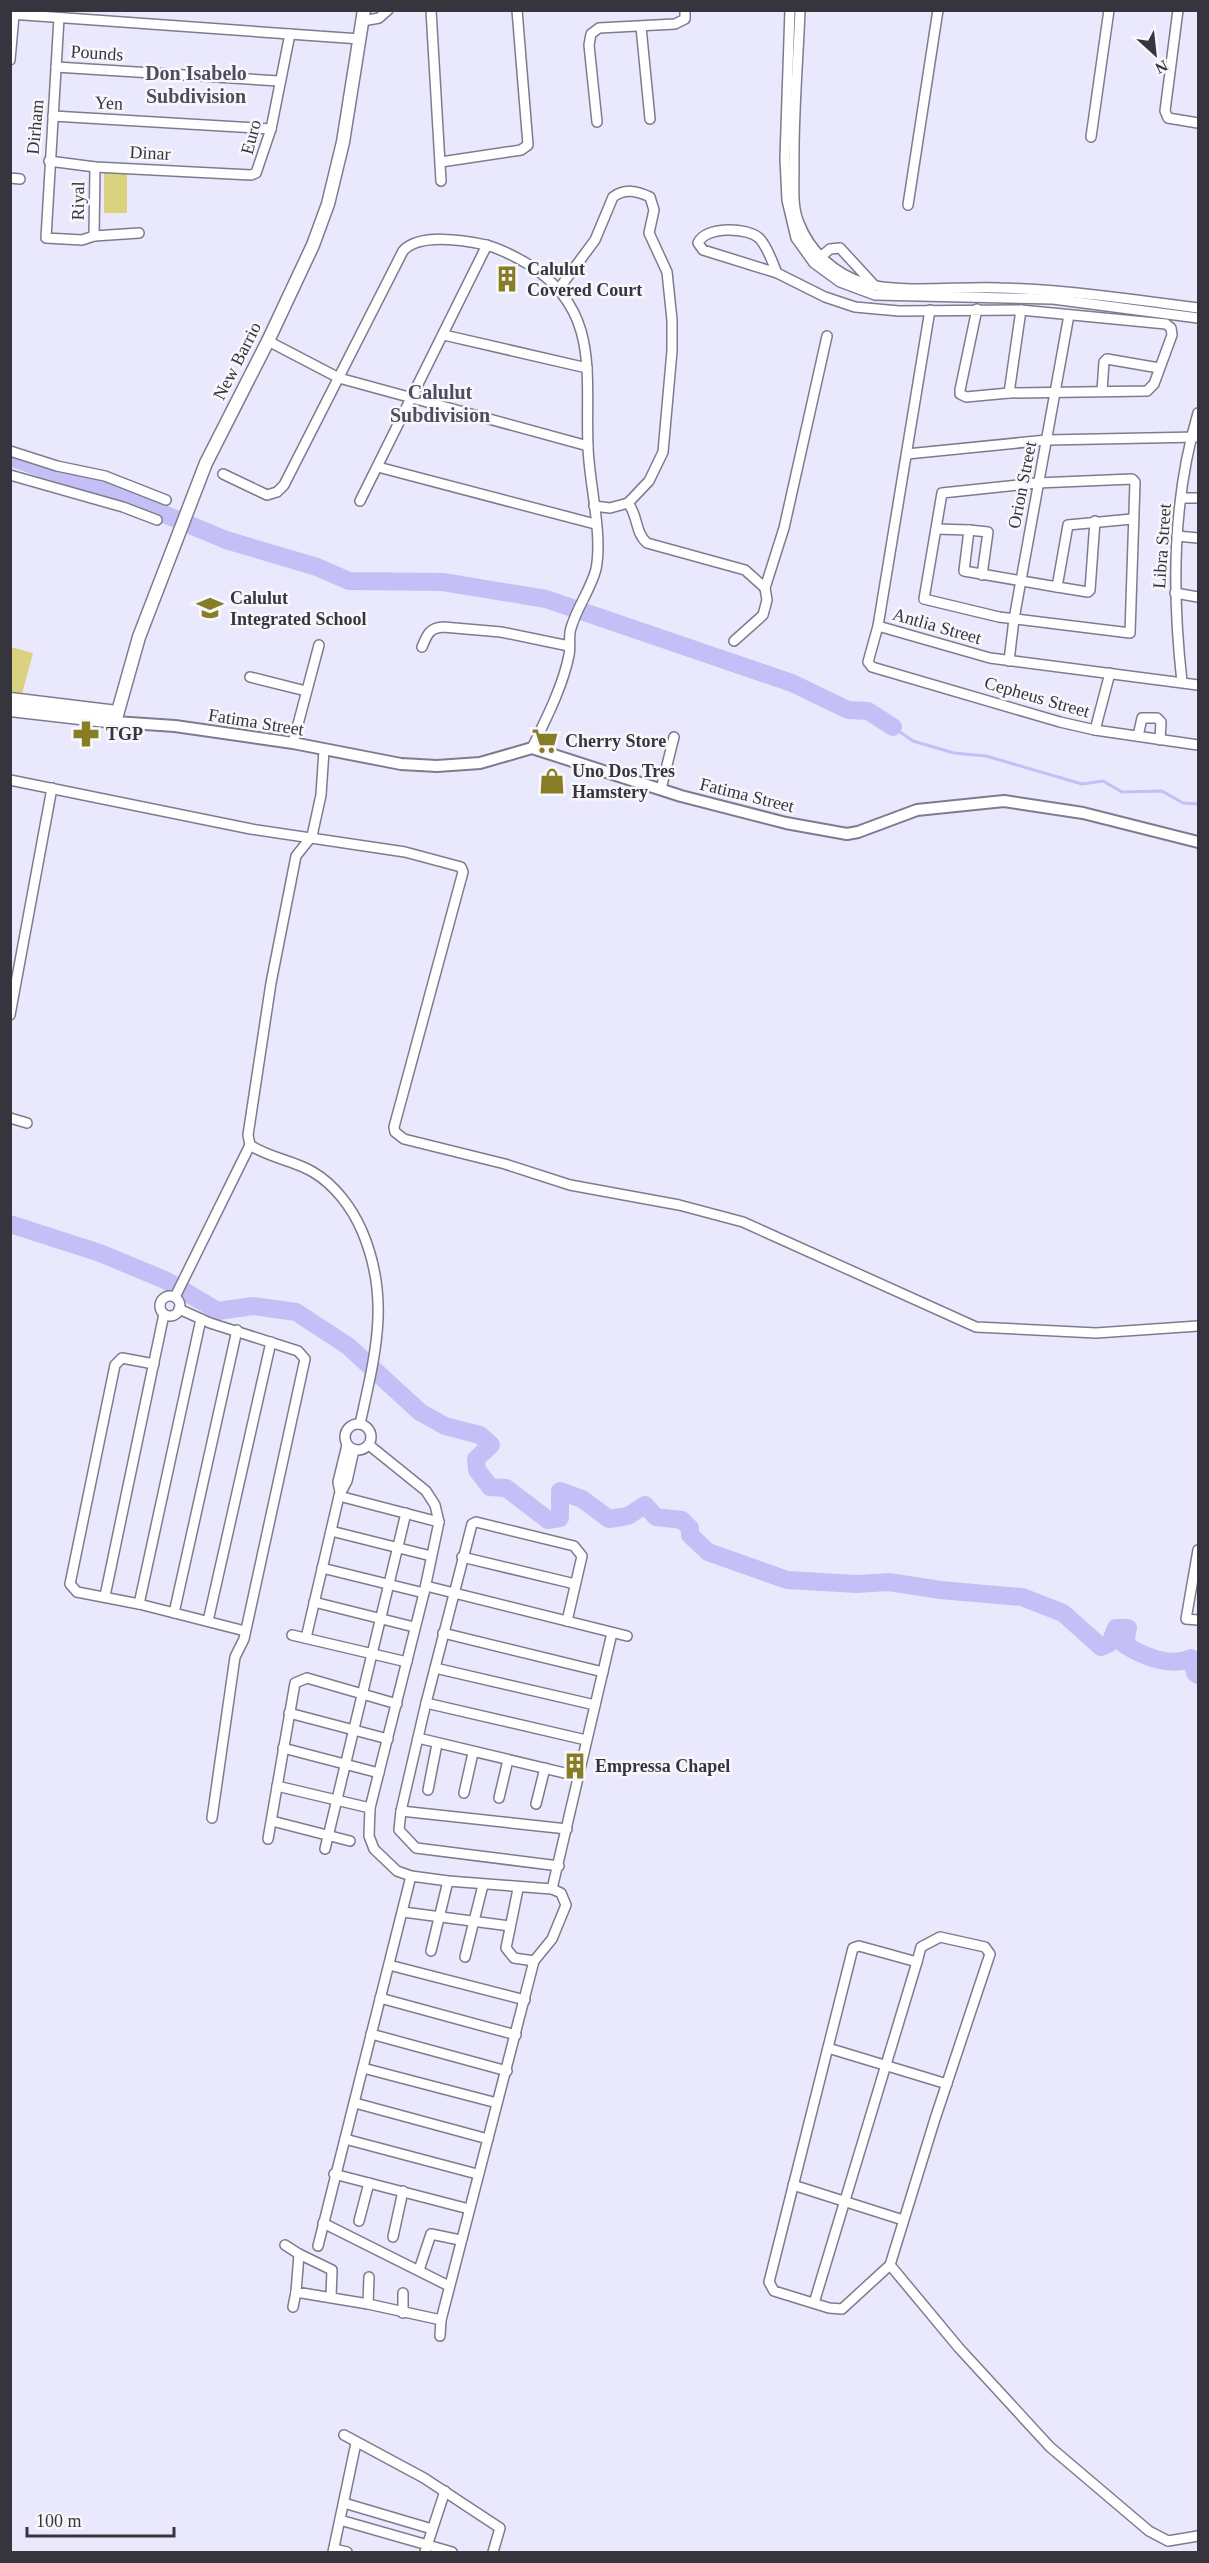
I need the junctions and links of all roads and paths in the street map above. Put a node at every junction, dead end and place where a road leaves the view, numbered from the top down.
1 (388, 10) edge
2 (431, 10) edge
3 (517, 10) edge
4 (685, 10) edge
5 (790, 10) edge
6 (800, 10) edge
7 (939, 10) edge
8 (1109, 10) edge
9 (1178, 10) edge
10 (12, 14) edge
11 (53, 15) edge
12 (84, 15) edge
13 (363, 16) edge
14 (640, 27) junction
15 (290, 34) junction
16 (360, 39) junction
17 (10, 60) edge
18 (56, 67) junction
19 (279, 81) junction
20 (53, 116) junction
21 (650, 119) dead end
22 (597, 122) dead end
23 (1198, 123) edge
24 (271, 129) junction
25 (1091, 137) dead end
26 (49, 161) junction
27 (441, 162) junction
28 (95, 167) junction
29 (251, 175) joint
30 (441, 181) dead end
31 (790, 200) junction
32 (908, 205) dead end
33 (139, 233) dead end
34 (94, 236) junction
35 (487, 245) junction
36 (817, 260) junction
37 (777, 273) junction
38 (558, 290) junction
39 (875, 291) junction
40 (1083, 298) junction
41 (1198, 308) edge
42 (977, 309) junction
43 (930, 310) junction
44 (1021, 310) junction
45 (1069, 315) junction
46 (1198, 318) edge
47 (444, 335) junction
48 (827, 336) dead end
49 (268, 341) junction
50 (587, 368) junction
51 (1159, 368) junction
52 (339, 378) junction
53 (1102, 392) junction
54 (1009, 393) junction
55 (1054, 393) junction
56 (410, 399) junction
57 (1198, 413) edge
58 (1195, 436) edge
59 (1047, 440) junction
60 (588, 446) junction
61 (10, 451) edge
62 (907, 454) junction
63 (378, 467) junction
64 (223, 474) dead end
65 (10, 475) edge
66 (1038, 483) junction
67 (1181, 498) junction
68 (1198, 498) edge
69 (166, 500) dead end
70 (360, 501) dead end
71 (628, 503) junction
72 (594, 506) junction
73 (1132, 519) junction
74 (157, 520) dead end
75 (1095, 521) junction
76 (595, 524) junction
77 (936, 529) junction
78 (969, 530) junction
79 (1177, 536) junction
80 (1198, 538) edge
81 (982, 575) junction
82 (1021, 583) junction
83 (1057, 587) junction
84 (765, 588) junction
85 (1175, 593) junction
86 (1198, 597) edge
87 (1014, 620) junction
88 (878, 626) junction
89 (734, 641) dead end
90 (319, 645) dead end
91 (569, 646) junction
92 (422, 647) dead end
93 (1009, 661) junction
94 (1110, 673) junction
95 (250, 677) dead end
96 (1182, 682) junction
97 (1198, 685) edge
98 (306, 691) junction
99 (10, 699) edge
100 (10, 710) edge
101 (116, 717) junction
102 (1095, 730) junction
103 (674, 736) dead end
104 (1138, 736) junction
105 (1160, 740) junction
106 (1198, 742) edge
107 (293, 743) junction
108 (532, 748) junction
109 (324, 750) junction
110 (10, 780) edge
111 (52, 788) junction
112 (661, 789) junction
113 (312, 836) junction
114 (1198, 842) edge
115 (10, 1015) edge
116 (10, 1118) edge
117 (27, 1123) dead end
118 (250, 1145) junction
119 (176, 1294) junction
120 (179, 1309) junction
121 (164, 1314) junction
122 (201, 1319) junction
123 (1198, 1326) edge
124 (237, 1330) junction
125 (271, 1342) junction
126 (154, 1364) junction
127 (360, 1424) junction
128 (369, 1445) junction
129 (351, 1447) junction
130 (340, 1494) junction
131 (406, 1513) junction
132 (439, 1522) junction
133 (331, 1531) junction
134 (398, 1547) junction
135 (1198, 1550) edge
136 (431, 1556) junction
137 (462, 1557) junction
138 (322, 1568) junction
139 (389, 1584) junction
140 (575, 1584) junction
141 (425, 1589) junction
142 (454, 1592) junction
143 (105, 1596) junction
144 (314, 1602) junction
145 (139, 1604) junction
146 (174, 1613) junction
147 (381, 1620) junction
148 (567, 1620) junction
149 (1198, 1620) edge
150 (208, 1621) junction
151 (414, 1627) junction
152 (245, 1631) junction
153 (443, 1633) junction
154 (612, 1633) junction
155 (292, 1635) dead end
156 (627, 1636) dead end
157 (306, 1638) junction
158 (374, 1655) junction
159 (407, 1662) junction
160 (435, 1668) junction
161 (603, 1672) junction
162 (362, 1694) junction
163 (426, 1703) junction
164 (396, 1704) junction
165 (595, 1704) junction
166 (290, 1713) junction
167 (353, 1729) junction
168 (418, 1738) junction
169 (388, 1739) junction
170 (586, 1740) junction
171 (437, 1744) junction
172 (283, 1748) junction
173 (473, 1753) junction
174 (508, 1760) junction
175 (346, 1765) junction
176 (545, 1768) junction
177 (380, 1773) junction
178 (577, 1776) junction
179 (278, 1785) junction
180 (428, 1790) dead end
181 (464, 1793) dead end
182 (499, 1798) dead end
183 (337, 1800) junction
184 (536, 1804) dead end
185 (370, 1808) junction
186 (401, 1811) junction
187 (212, 1818) dead end
188 (272, 1821) junction
189 (567, 1829) junction
190 (329, 1835) junction
191 (268, 1839) dead end
192 (350, 1841) dead end
193 (325, 1849) dead end
194 (559, 1866) junction
195 (411, 1876) junction
196 (447, 1881) junction
197 (483, 1885) junction
198 (518, 1889) junction
199 (552, 1889) junction
200 (403, 1912) junction
201 (440, 1916) junction
202 (476, 1921) junction
203 (510, 1926) junction
204 (431, 1951) dead end
205 (465, 1957) dead end
206 (534, 1961) junction
207 (917, 1962) junction
208 (389, 1965) junction
209 (380, 1998) junction
210 (525, 2000) junction
211 (370, 2034) junction
212 (516, 2035) junction
213 (828, 2048) junction
214 (887, 2067) junction
215 (363, 2068) junction
216 (507, 2071) junction
217 (947, 2084) junction
218 (354, 2103) junction
219 (497, 2103) junction
220 (345, 2139) junction
221 (488, 2139) junction
222 (334, 2174) junction
223 (477, 2174) junction
224 (369, 2183) junction
225 (793, 2185) junction
226 (403, 2191) junction
227 (846, 2202) junction
228 (469, 2209) junction
229 (903, 2220) junction
230 (359, 2221) dead end
231 (323, 2223) junction
232 (393, 2237) dead end
233 (460, 2240) junction
234 (285, 2245) dead end
235 (318, 2246) dead end
236 (299, 2254) junction
237 (890, 2265) junction
238 (419, 2270) junction
239 (369, 2277) dead end
240 (449, 2286) junction
241 (296, 2292) junction
242 (403, 2293) dead end
243 (331, 2297) junction
244 (814, 2303) junction
245 (368, 2304) junction
246 (293, 2307) dead end
247 (403, 2313) junction
248 (441, 2320) junction
249 (440, 2336) dead end
250 (344, 2435) dead end
251 (356, 2443) junction
252 (445, 2491) junction
253 (344, 2503) junction
254 (340, 2520) junction
255 (500, 2528) junction
256 (432, 2529) junction
257 (510, 2533) dead end
258 (1198, 2536) edge
259 (426, 2549) edge
260 (334, 2551) edge
261 (347, 2553) edge
262 (452, 2553) edge
263 (493, 2553) edge

1 - 13 street
2 - 27 street
3 - 27 street
4 - 14 street
5 - 31 street
6 - 31 street
7 - 32 street
8 - 25 street
9 - 23 street
10 - 11 street
10 - 17 street
11 - 12 street
11 - 18 street, Dirham
12 - 15 street
13 - 16 main road, New Barrio
14 - 21 street
14 - 22 street
15 - 16 street
15 - 19 street, Euro
16 - 49 main road, New Barrio
18 - 19 street, Pounds
18 - 20 street, Dirham
19 - 24 street, Euro
20 - 24 street, Yen
20 - 26 street, Dirham
24 - 29 street, Euro
26 - 28 street, Dinar
26 - 34 street, Dirham
27 - 30 street
28 - 29 street, Dinar
28 - 34 street, Riyal
31 - 36 street
33 - 34 street
35 - 38 street
35 - 47 street
35 - 52 street
36 - 39 street
36 - 39 street
37 - 37 street
37 - 43 street
38 - 50 street
38 - 71 street
39 - 40 street
40 - 41 street
40 - 46 street
42 - 43 street
42 - 44 street
42 - 54 street
43 - 62 street, Antlia Street
44 - 45 street
44 - 54 street
45 - 51 street
45 - 55 street, Orion Street
47 - 50 street
47 - 56 street
48 - 84 street
49 - 52 street
49 - 101 main road, New Barrio
50 - 60 street
51 - 53 street
51 - 53 street
52 - 56 street
52 - 64 street
53 - 55 street
54 - 55 street
55 - 59 street, Orion Street
56 - 60 street
56 - 63 street
57 - 58 street, Libra Street
58 - 59 street
58 - 67 street, Libra Street
59 - 62 street
59 - 66 street, Orion Street
60 - 72 street
61 - 69 street
62 - 88 street, Antlia Street
63 - 70 street
63 - 76 street
65 - 74 street
66 - 73 street
66 - 77 street
66 - 82 street, Orion Street
67 - 68 street
67 - 79 street, Libra Street
71 - 72 street
71 - 84 street
72 - 76 street
73 - 75 street
73 - 87 street
75 - 83 street
75 - 83 street
76 - 91 street
77 - 78 street
77 - 87 street
78 - 81 street
78 - 81 street
79 - 80 street
79 - 85 street, Libra Street
81 - 82 street
82 - 83 street
82 - 87 street, Orion Street
84 - 89 street
85 - 86 street
85 - 96 street, Libra Street
87 - 93 street, Orion Street
88 - 93 street, Antlia Street
88 - 102 street, Cepheus Street
90 - 98 street
91 - 92 street
91 - 108 street
93 - 94 street, Antlia Street
94 - 96 street, Antlia Street
94 - 102 street
95 - 98 street
96 - 97 street, Antlia Street
98 - 107 street
99 - 101 main road
100 - 101 main road
101 - 107 street, Fatima Street
102 - 104 street, Cepheus Street
103 - 112 street
104 - 105 street, Cepheus Street
104 - 105 street
105 - 106 street, Cepheus Street
107 - 109 street, Fatima Street
108 - 109 street, Fatima Street
108 - 112 street, Fatima Street
109 - 113 street
110 - 111 street
111 - 113 street
111 - 115 street
112 - 114 street, Fatima Street
113 - 118 street
113 - 123 street
116 - 117 street
118 - 119 street
118 - 127 street
119 - 120 street
119 - 121 street
120 - 121 street
120 - 122 street
121 - 126 street
122 - 124 street
122 - 145 street
124 - 125 street
124 - 146 street
125 - 150 street
125 - 152 street
126 - 143 street
126 - 143 street
127 - 128 street
127 - 129 street
128 - 129 street
128 - 132 street
129 - 130 street
130 - 131 street
130 - 133 street
131 - 132 street
131 - 134 street
132 - 136 street
133 - 134 street
133 - 138 street
134 - 136 street
134 - 139 street
135 - 149 street
136 - 141 street
137 - 140 street
137 - 140 street
137 - 142 street
138 - 139 street
138 - 144 street
139 - 141 street
139 - 147 street
140 - 148 street
141 - 142 street
141 - 151 street
142 - 148 street
142 - 153 street
143 - 145 street
144 - 147 street
144 - 157 street
145 - 146 street
146 - 150 street
147 - 151 street
147 - 158 street
148 - 154 street
150 - 152 street
151 - 159 street
152 - 187 street
153 - 160 street
153 - 161 street
154 - 156 street
154 - 161 street
155 - 157 street
157 - 158 street
158 - 159 street
158 - 162 street
159 - 164 street
160 - 163 street
160 - 165 street
161 - 165 street
162 - 164 street
162 - 166 street
162 - 167 street
163 - 168 street
163 - 170 street
164 - 169 street
165 - 170 street
166 - 167 street
166 - 172 street
167 - 169 street
167 - 175 street
168 - 171 street
168 - 186 street
169 - 177 street
170 - 178 street
171 - 173 street
171 - 180 street
172 - 175 street
172 - 179 street
173 - 174 street
173 - 181 street
174 - 176 street
174 - 182 street
175 - 177 street
175 - 183 street
176 - 178 street
176 - 184 street
177 - 185 street
178 - 189 street
179 - 183 street
179 - 188 street
183 - 185 street
183 - 190 street
185 - 195 street
186 - 189 street
186 - 194 street
188 - 190 street
188 - 191 street
189 - 194 street
190 - 192 street
190 - 193 street
194 - 199 street
195 - 196 street
195 - 200 street
196 - 197 street
196 - 201 street
197 - 198 street
197 - 202 street
198 - 199 street
198 - 203 street
199 - 206 street
200 - 201 street
200 - 208 street
201 - 202 street
201 - 204 street
202 - 203 street
202 - 205 street
203 - 206 street
206 - 210 street
207 - 213 street
207 - 214 street
207 - 217 street
208 - 209 street
208 - 210 street
209 - 211 street
209 - 212 street
210 - 212 street
211 - 215 street
211 - 216 street
212 - 216 street
213 - 214 street
213 - 225 street
214 - 217 street
214 - 227 street
215 - 218 street
215 - 219 street
216 - 219 street
217 - 229 street
218 - 220 street
218 - 221 street
219 - 221 street
220 - 222 street
220 - 223 street
221 - 223 street
222 - 224 street
222 - 231 street
223 - 228 street
224 - 226 street
224 - 230 street
225 - 227 street
225 - 244 street
226 - 228 street
226 - 232 street
227 - 229 street
227 - 244 street
228 - 233 street
229 - 237 street
231 - 235 street
231 - 238 street
233 - 238 street
233 - 240 street
234 - 236 street
236 - 241 street
236 - 243 street
237 - 244 street
237 - 258 street
238 - 240 street
239 - 245 street
240 - 248 street
241 - 243 street
241 - 246 street
242 - 247 street
243 - 245 street
245 - 247 street
247 - 248 street
248 - 249 street
250 - 251 street
251 - 252 street
251 - 253 street
252 - 255 street
252 - 256 street
253 - 254 street
253 - 256 street
254 - 259 street
254 - 260 street
255 - 257 street
255 - 263 street
256 - 259 street
259 - 262 street
260 - 261 street

